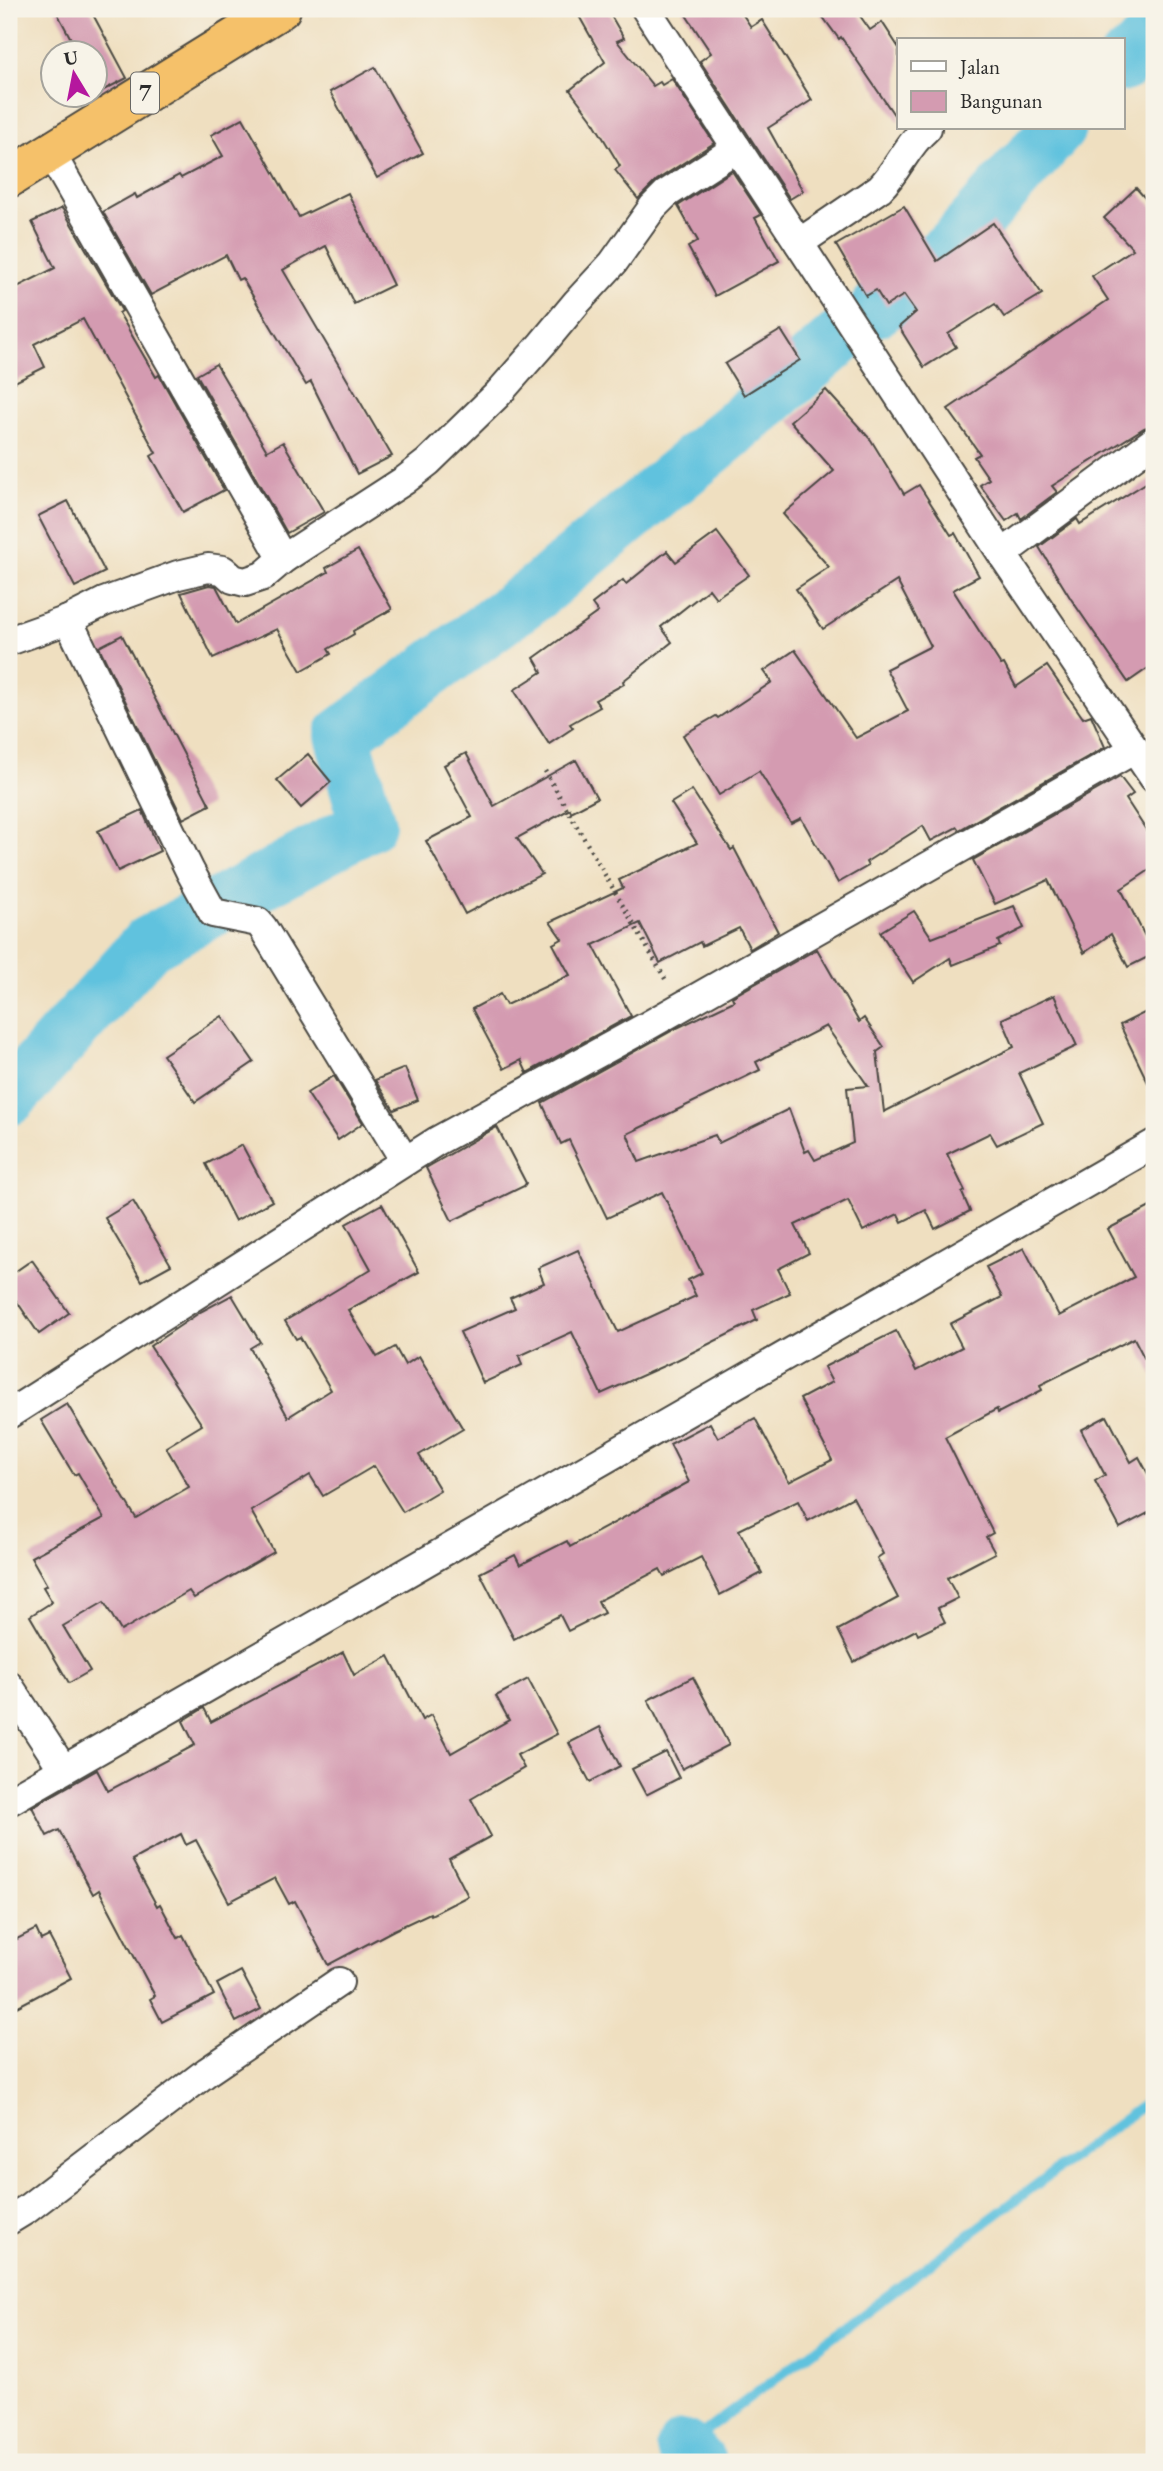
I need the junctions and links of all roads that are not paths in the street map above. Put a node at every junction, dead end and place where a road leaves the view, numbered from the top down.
1 (281, 9) edge
2 (646, 9) edge
3 (926, 130) edge
4 (737, 148) junction
5 (50, 152) junction
6 (9, 178) edge
7 (799, 243) junction
8 (1154, 441) edge
9 (1002, 554) junction
10 (283, 559) junction
11 (68, 620) junction
12 (9, 641) edge
13 (1148, 765) edge
14 (1154, 1144) edge
15 (405, 1160) junction
16 (9, 1414) edge
17 (9, 1686) edge
18 (63, 1769) junction
19 (9, 1801) edge
20 (339, 1982) dead end
21 (9, 2220) edge

1 - 5 highway, 7
2 - 4 street
3 - 7 street
4 - 7 street
4 - 10 street
5 - 6 highway, 7
5 - 10 street
7 - 9 street
8 - 9 street
9 - 13 street
10 - 11 street
11 - 12 street
11 - 15 street
13 - 15 street
14 - 18 street
15 - 16 street
17 - 18 street
18 - 19 street
20 - 21 street

